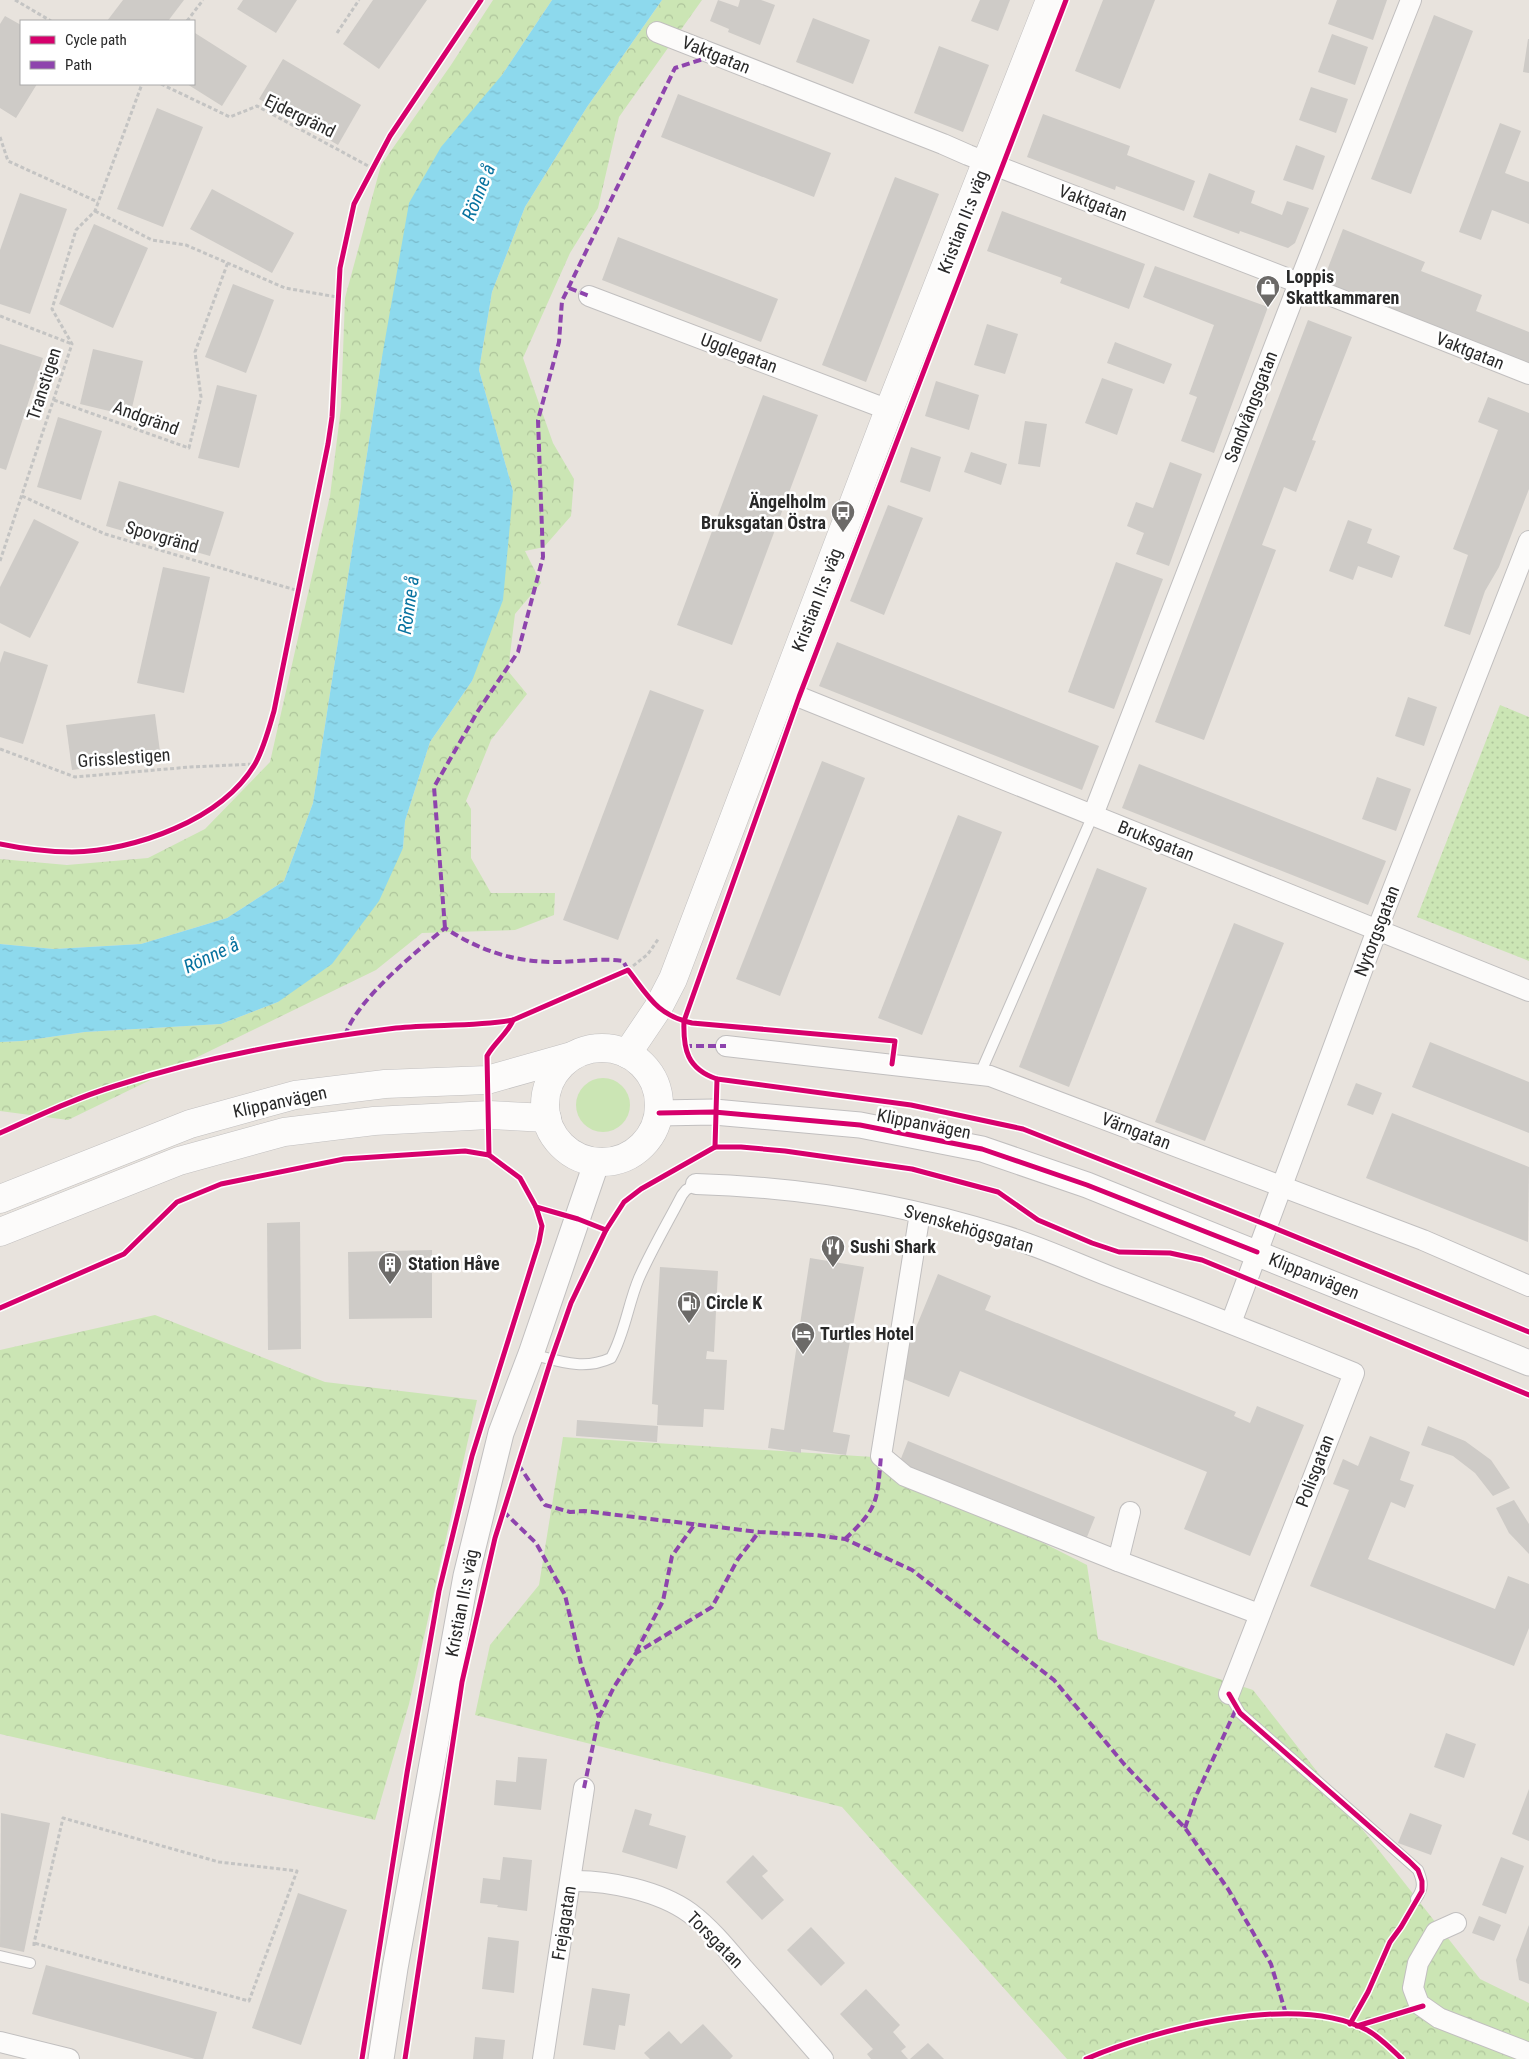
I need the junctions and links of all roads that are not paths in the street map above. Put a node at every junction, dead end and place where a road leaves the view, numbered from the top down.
1 (1050, 0) edge
2 (1411, 0) edge
3 (657, 32) dead end
4 (986, 162) junction
5 (1299, 283) junction
6 (589, 296) dead end
7 (1529, 374) edge
8 (889, 410) junction
9 (1529, 541) edge
10 (782, 690) junction
11 (1093, 815) junction
12 (1377, 930) junction
13 (1529, 991) edge
14 (726, 1046) dead end
15 (628, 1054) junction
16 (572, 1056) junction
17 (980, 1074) junction
18 (659, 1113) junction
19 (547, 1118) junction
20 (598, 1161) junction
21 (696, 1184) joint
22 (1281, 1186) junction
23 (0, 1199) edge
24 (920, 1213) junction
25 (0, 1232) edge
26 (1257, 1252) junction
27 (1529, 1286) edge
28 (1231, 1323) junction
29 (531, 1354) junction
30 (1529, 1363) edge
31 (1130, 1512) dead end
32 (1118, 1561) junction
33 (1260, 1614) junction
34 (1229, 1694) joint
35 (584, 1788) dead end
36 (571, 1881) junction
37 (1416, 1899) dead end
38 (1456, 1923) dead end
39 (0, 1956) edge
40 (30, 1964) road end
41 (0, 2042) edge
42 (1529, 2053) edge
43 (69, 2059) edge
44 (381, 2059) edge
45 (543, 2059) edge
46 (823, 2059) edge

1 - 4 main road, Kristian II:s väg
2 - 5 street, Sandvångsgatan
3 - 4 street, Vaktgatan
4 - 5 street, Vaktgatan
4 - 8 main road, Kristian II:s väg
5 - 7 street, Vaktgatan
5 - 11 street, Sandvångsgatan
6 - 8 street, Ugglegatan
8 - 10 main road, Kristian II:s väg
9 - 12 street, Nytorgsgatan
10 - 11 street, Bruksgatan
10 - 15 main road, Kristian II:s väg
11 - 12 street, Bruksgatan
11 - 17 lane
12 - 13 street, Bruksgatan
12 - 22 street, Nytorgsgatan
14 - 17 street, Värngatan
15 - 16 main road, Klippanvägen
15 - 18 main road, Klippanvägen
16 - 19 main road, Klippanvägen
16 - 23 main road, Klippanvägen
17 - 22 street, Värngatan
18 - 20 main road, Klippanvägen
18 - 26 street, Klippanvägen
19 - 20 main road, Klippanvägen
19 - 25 main road, Klippanvägen
20 - 29 street, Kristian II:s väg
21 - 24 street, Svenskehögsgatan
21 - 29 lane
22 - 26 street, Nytorgsgatan
22 - 27 street, Värngatan
24 - 28 street, Svenskehögsgatan
24 - 32 street
26 - 28 street, Nytorgsgatan
26 - 30 street, Klippanvägen
28 - 33 street, Polisgatan
29 - 44 street, Kristian II:s väg
31 - 32 street
32 - 33 street
33 - 34 street, Polisgatan
34 - 37 lane
35 - 36 street, Frejagatan
36 - 45 street, Frejagatan
36 - 46 street, Torsgatan
38 - 42 street
39 - 40 lane
41 - 43 street

